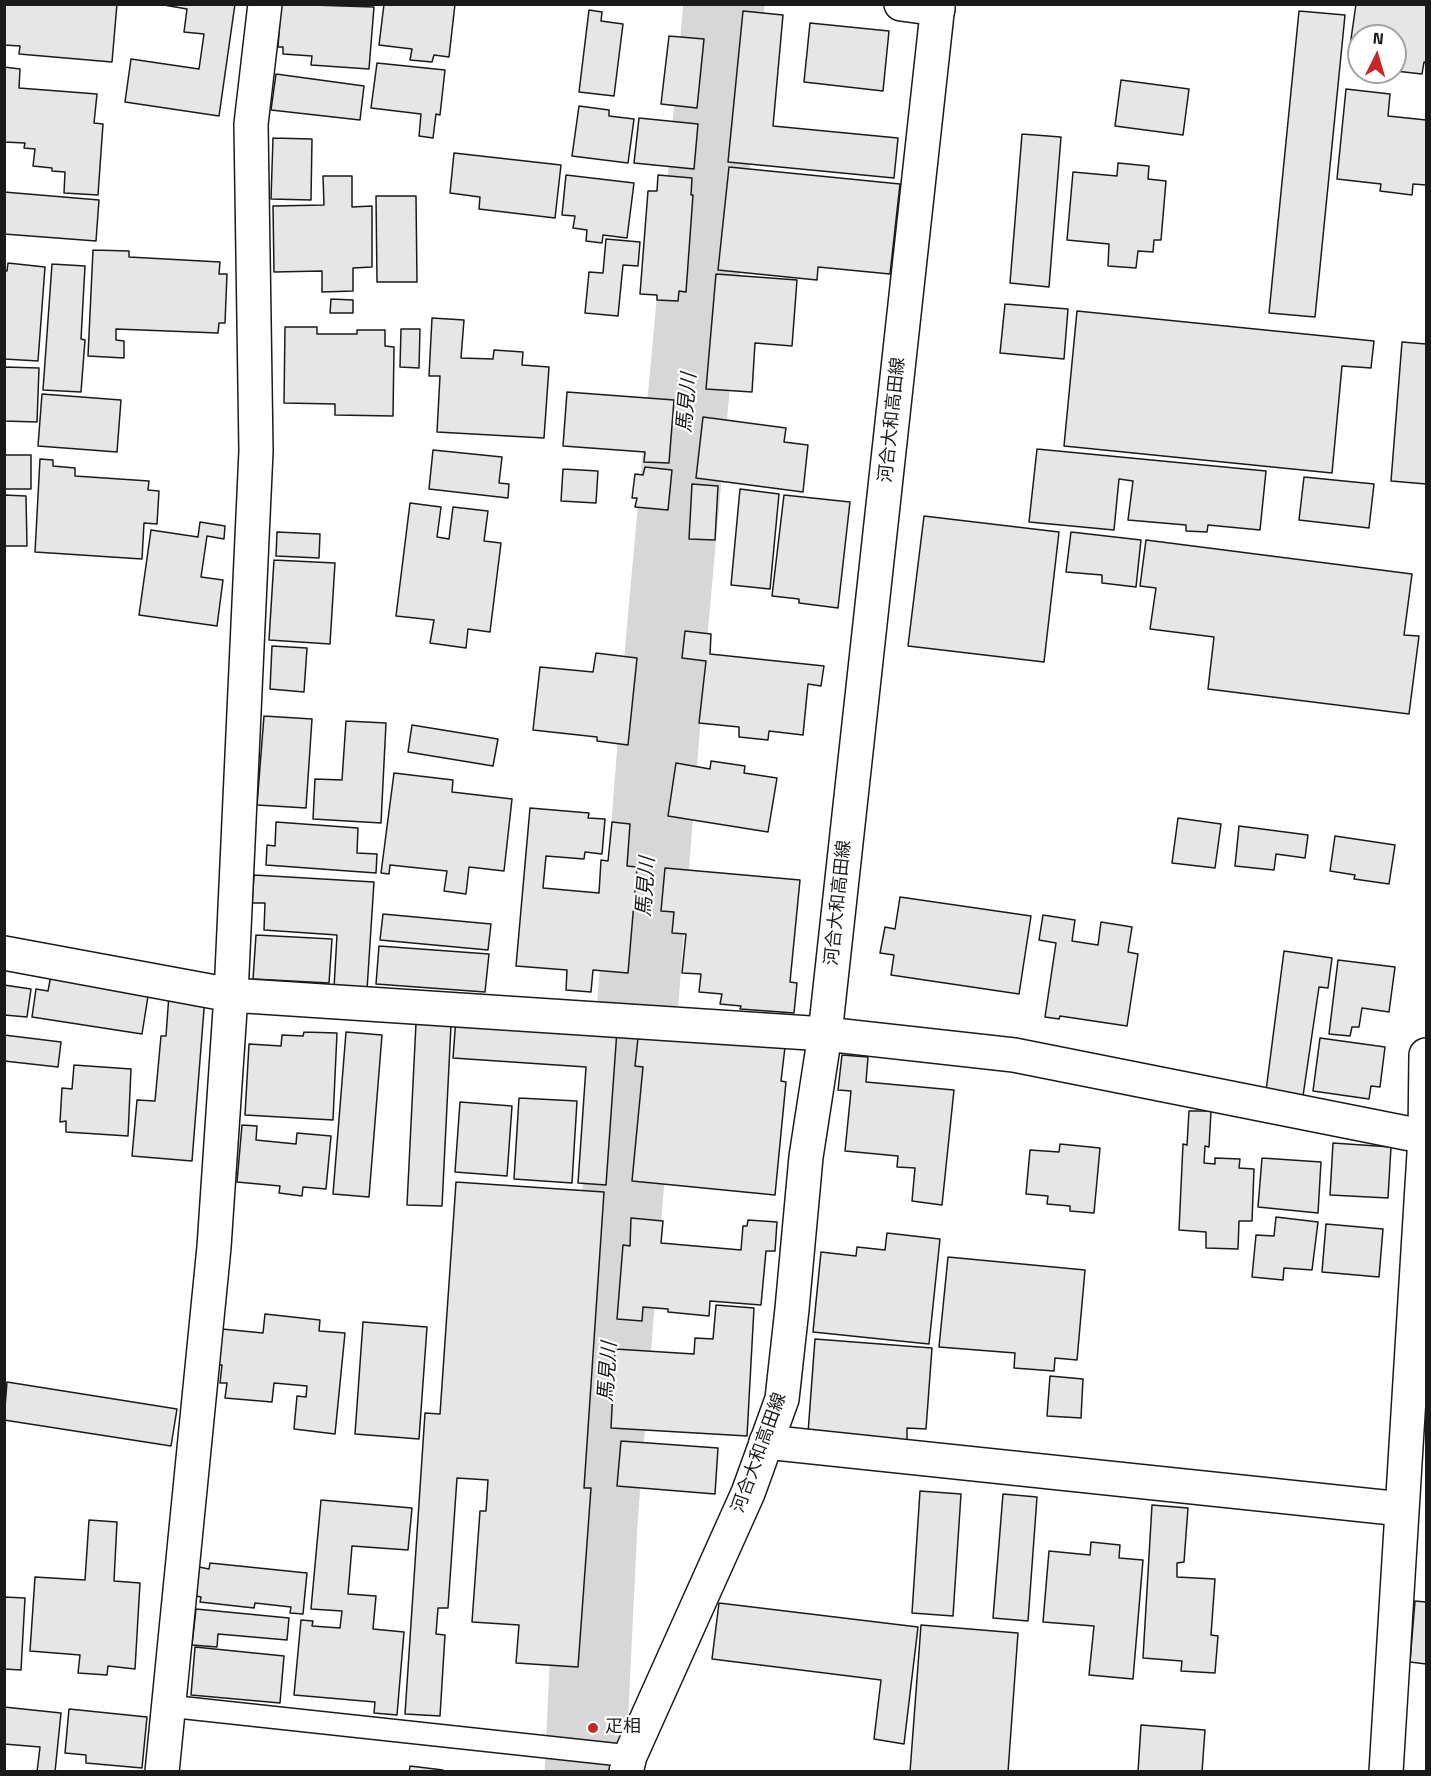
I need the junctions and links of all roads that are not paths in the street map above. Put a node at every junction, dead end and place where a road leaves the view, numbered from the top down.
1 (265, 4) edge
2 (901, 4) edge
3 (938, 7) edge
4 (4, 953) edge
5 (231, 995) junction
6 (825, 1034) junction
7 (1426, 1054) edge
8 (1426, 1137) edge
9 (1419, 1363) edge
10 (766, 1442) junction
11 (1402, 1509) junction
12 (168, 1706) junction
13 (619, 1760) edge
14 (162, 1772) edge
15 (1386, 1772) edge

1 - 5 street
2 - 3 street
3 - 6 street, 河合大和高田線
4 - 5 street
5 - 6 street
5 - 12 street
6 - 8 street
6 - 10 street, 河合大和高田線
7 - 8 street
8 - 9 street
9 - 11 street
10 - 11 street
10 - 13 street, 河合大和高田線
11 - 15 street
12 - 13 lane
12 - 14 street

